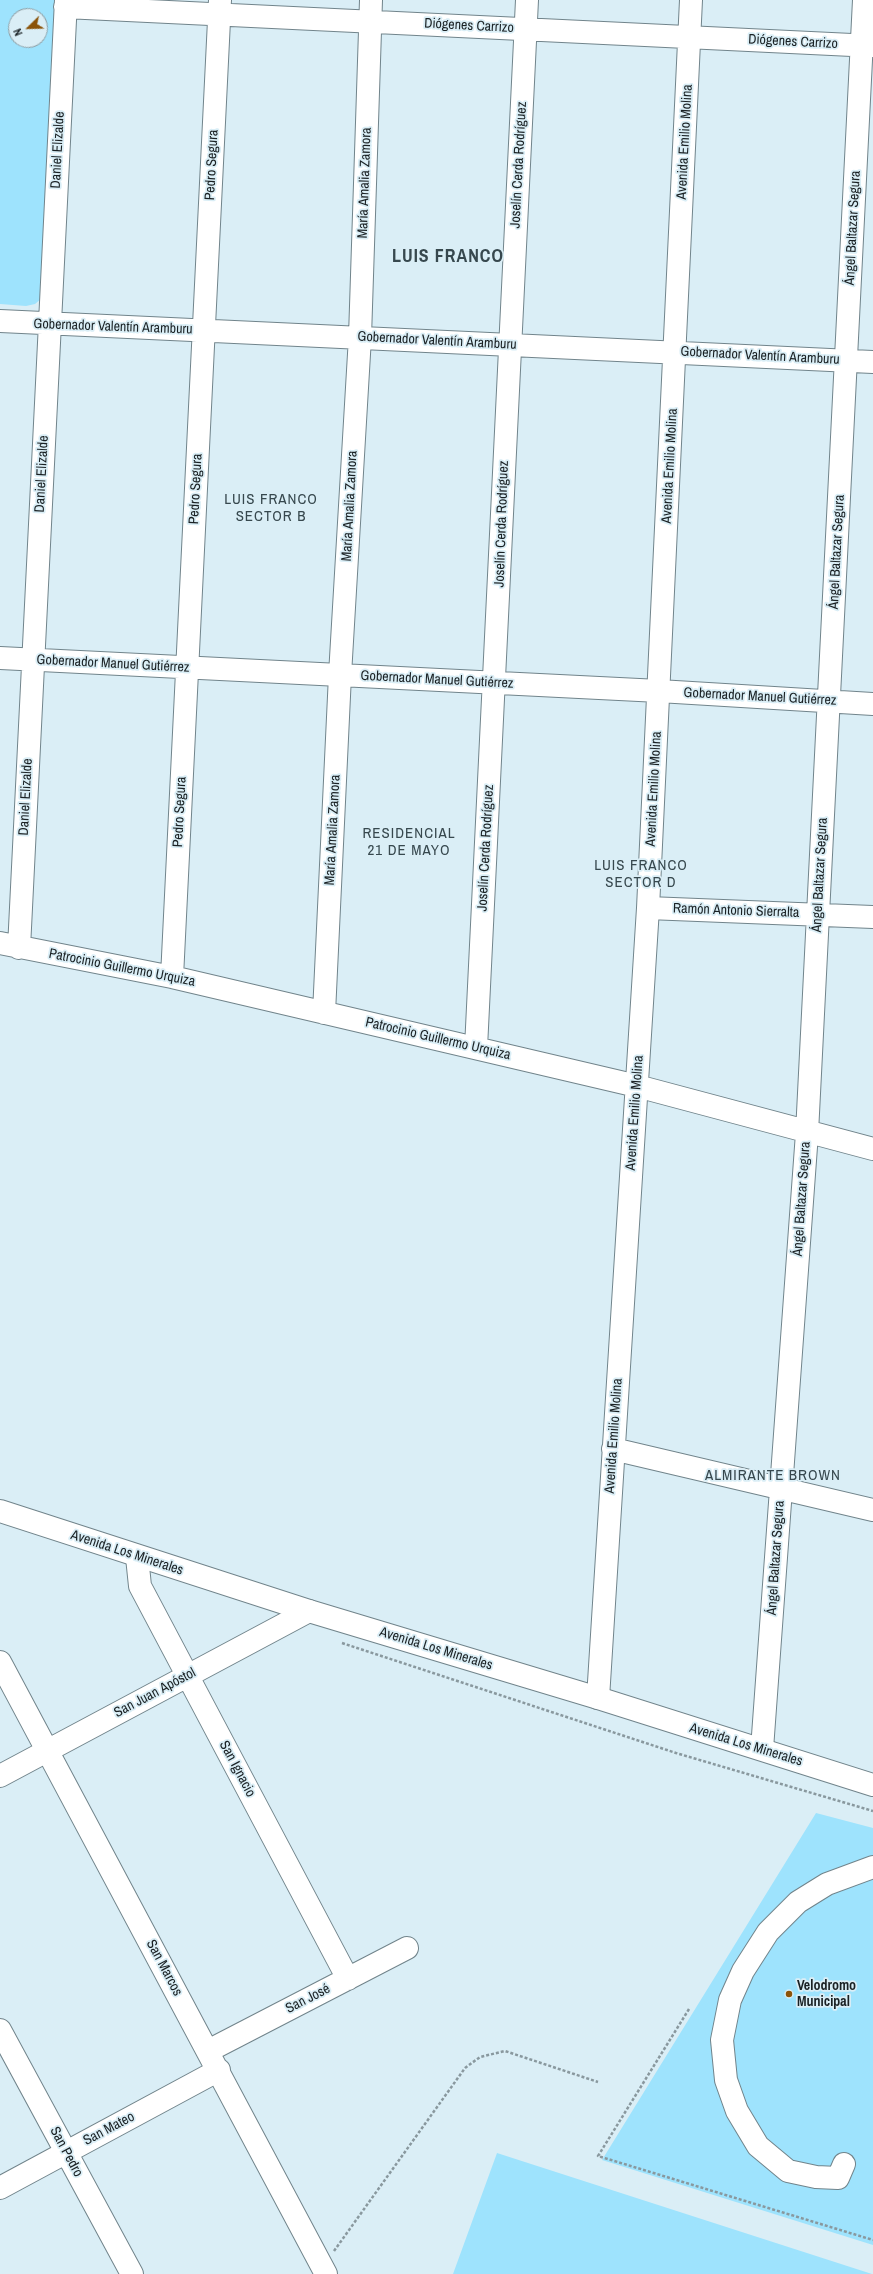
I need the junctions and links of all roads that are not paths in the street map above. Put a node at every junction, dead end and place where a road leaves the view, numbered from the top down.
1 (371, 0) edge
2 (528, 0) edge
3 (691, 0) edge
4 (864, 0) edge
5 (65, 3) edge
6 (220, 7) edge
7 (370, 22) junction
8 (526, 29) junction
9 (689, 37) junction
10 (868, 45) edge
11 (0, 321) edge
12 (50, 324) junction
13 (203, 330) junction
14 (360, 337) junction
15 (509, 344) junction
16 (676, 351) junction
17 (847, 360) junction
18 (873, 362) edge
19 (0, 658) edge
20 (32, 660) junction
21 (187, 668) junction
22 (340, 675) junction
23 (495, 683) junction
24 (659, 690) junction
25 (830, 701) junction
26 (873, 704) edge
27 (648, 908) junction
28 (818, 914) junction
29 (873, 917) edge
30 (9, 945) edge
31 (172, 977) junction
32 (324, 1013) junction
33 (476, 1048) junction
34 (637, 1086) junction
35 (807, 1133) junction
36 (873, 1149) edge
37 (613, 1449) junction
38 (781, 1490) junction
39 (873, 1510) edge
40 (0, 1511) edge
41 (137, 1556) junction
42 (309, 1611) junction
43 (0, 1662) edge
44 (187, 1676) junction
45 (598, 1698) junction
46 (47, 1750) junction
47 (762, 1750) junction
48 (0, 1776) edge
49 (873, 1785) edge
50 (873, 1867) edge
51 (407, 1948) dead end
52 (348, 1979) junction
53 (0, 2030) edge
54 (208, 2050) junction
55 (218, 2070) junction
56 (66, 2152) junction
57 (844, 2164) dead end
58 (0, 2188) edge
59 (324, 2271) edge
60 (132, 2274) edge

1 - 7 street, María Amalia Zamora
2 - 8 street, Joselín Cerda Rodríguez
3 - 9 street, Avenida Emilio Molina
4 - 10 street, Ángel Baltazar Segura
5 - 6 street, Diógenes Carrizo
5 - 12 street, Daniel Elizalde
6 - 7 street, Diógenes Carrizo
6 - 13 street, Pedro Segura
7 - 8 street, Diógenes Carrizo
7 - 14 street, María Amalia Zamora
8 - 9 street, Diógenes Carrizo
8 - 15 street, Joselín Cerda Rodríguez
9 - 10 street, Diógenes Carrizo
9 - 16 street, Avenida Emilio Molina
10 - 17 street, Ángel Baltazar Segura
11 - 12 street, Gobernador Valentín Aramburu
12 - 13 street, Gobernador Valentín Aramburu
12 - 20 street, Daniel Elizalde
13 - 14 street, Gobernador Valentín Aramburu
13 - 21 street, Pedro Segura
14 - 15 street, Gobernador Valentín Aramburu
14 - 22 street, María Amalia Zamora
15 - 16 street, Gobernador Valentín Aramburu
15 - 23 street, Joselín Cerda Rodríguez
16 - 17 street, Gobernador Valentín Aramburu
16 - 24 street, Avenida Emilio Molina
17 - 18 street, Gobernador Valentín Aramburu
17 - 25 street, Ángel Baltazar Segura
19 - 20 street, Gobernador Manuel Gutiérrez
20 - 21 street, Gobernador Manuel Gutiérrez
20 - 30 street, Daniel Elizalde
21 - 22 street, Gobernador Manuel Gutiérrez
21 - 31 street, Pedro Segura
22 - 23 street, Gobernador Manuel Gutiérrez
22 - 32 street, María Amalia Zamora
23 - 24 street, Gobernador Manuel Gutiérrez
23 - 33 street, Joselín Cerda Rodríguez
24 - 25 street, Gobernador Manuel Gutiérrez
24 - 27 street, Avenida Emilio Molina
25 - 26 street, Gobernador Manuel Gutiérrez
25 - 28 street, Ángel Baltazar Segura
27 - 28 street, Ramón Antonio Sierralta
27 - 34 street, Avenida Emilio Molina
28 - 29 street, Ramón Antonio Sierralta
28 - 35 street, Ángel Baltazar Segura
30 - 31 street, Patrocinio Guillermo Urquiza
31 - 32 street, Patrocinio Guillermo Urquiza
32 - 33 street, Patrocinio Guillermo Urquiza
33 - 34 street, Patrocinio Guillermo Urquiza
34 - 35 street, Patrocinio Guillermo Urquiza
34 - 37 street, Avenida Emilio Molina
35 - 36 street, Patrocinio Guillermo Urquiza
35 - 38 street, Ángel Baltazar Segura
37 - 38 street
37 - 45 street, Avenida Emilio Molina
38 - 39 street
38 - 47 street, Ángel Baltazar Segura
40 - 41 street, Avenida Los Minerales
41 - 42 street, Avenida Los Minerales
41 - 44 street, San Ignacio
42 - 44 street, San Juan Apóstol
42 - 45 street, Avenida Los Minerales
43 - 46 street, San Marcos
44 - 46 street, San Juan Apóstol
44 - 52 street, San Ignacio
45 - 47 street, Avenida Los Minerales
46 - 48 street, San Juan Apóstol
46 - 54 street, San Marcos
47 - 49 street, Avenida Los Minerales
50 - 57 street
51 - 52 street, San José
52 - 54 street, San José
53 - 56 street, San Pedro
54 - 55 street, San Marcos
55 - 56 street, San Mateo
55 - 59 street, San Marcos
56 - 58 street, San Mateo
56 - 60 street, San Pedro

